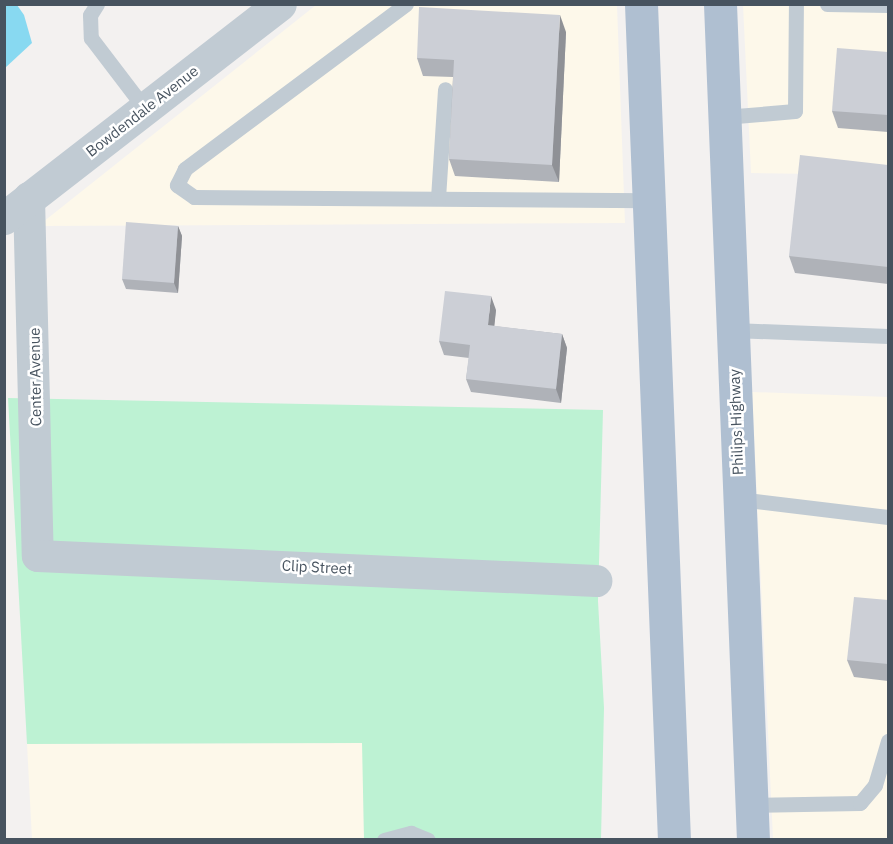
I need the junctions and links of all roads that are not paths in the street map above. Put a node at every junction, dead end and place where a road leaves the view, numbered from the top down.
1 (97, 4) edge
2 (280, 4) edge
3 (641, 4) edge
4 (720, 4) edge
5 (796, 4) edge
6 (827, 4) edge
7 (888, 5) edge
8 (399, 6) edge
9 (445, 89) dead end
10 (145, 109) junction
11 (724, 117) junction
12 (438, 198) junction
13 (649, 200) junction
14 (11, 211) edge
15 (733, 330) junction
16 (888, 336) edge
17 (739, 499) junction
18 (888, 517) edge
19 (38, 556) joint
20 (596, 581) dead end
21 (888, 741) edge
22 (751, 805) junction
23 (384, 840) edge
24 (428, 840) edge
25 (674, 840) edge
26 (753, 840) edge

1 - 10 lane
2 - 10 street, Bowdendale Avenue
3 - 13 main road
4 - 11 main road, Philips Highway
5 - 11 lane
6 - 7 lane
8 - 12 lane
9 - 12 lane
10 - 14 street, Bowdendale Avenue
11 - 15 main road, Philips Highway
12 - 13 lane
13 - 25 main road
14 - 19 street, Center Avenue
15 - 16 lane
15 - 17 main road, Philips Highway
17 - 18 lane
17 - 22 main road, Philips Highway
19 - 20 street, Clip Street
21 - 22 lane
22 - 26 main road, Philips Highway
23 - 24 lane

